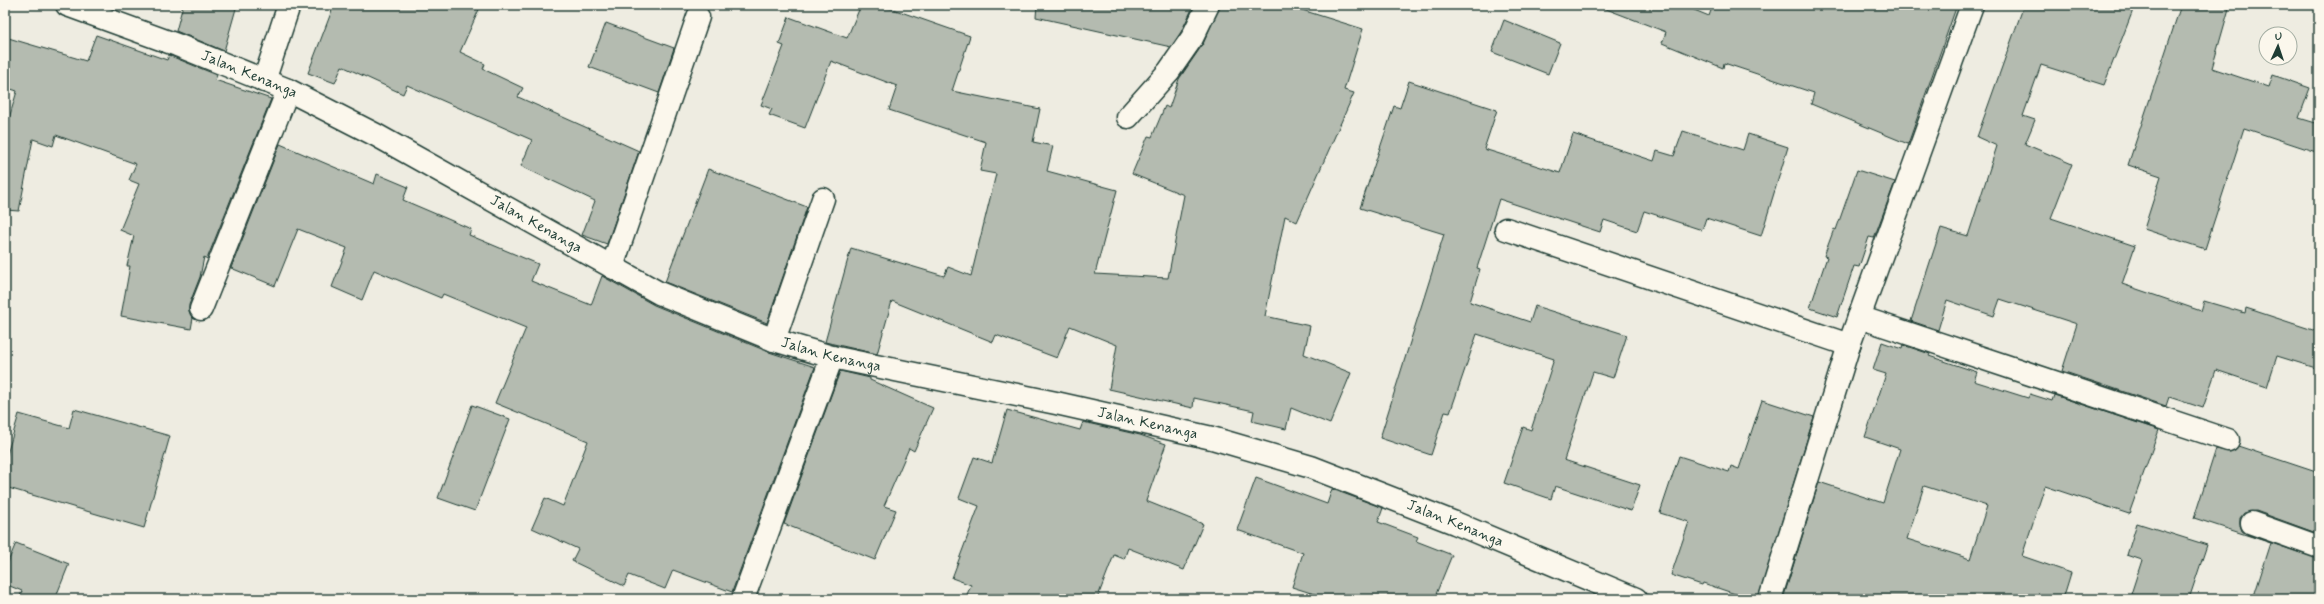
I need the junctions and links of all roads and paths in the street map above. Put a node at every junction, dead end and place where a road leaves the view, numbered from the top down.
1 (67, 5) edge
2 (289, 5) edge
3 (1208, 5) edge
4 (1972, 5) edge
5 (698, 17) dead end
6 (264, 80) junction
7 (288, 90) junction
8 (1128, 117) dead end
9 (823, 199) dead end
10 (1506, 229) dead end
11 (612, 267) junction
12 (201, 309) dead end
13 (1859, 317) junction
14 (774, 340) junction
15 (1849, 345) junction
16 (832, 357) junction
17 (2228, 440) dead end
18 (2252, 523) dead end
19 (2319, 547) edge
20 (743, 599) edge
21 (1636, 599) edge
22 (1770, 599) edge

1 - 6 street, Jalan Kenanga
2 - 6 street
3 - 8 street
4 - 13 street
5 - 11 street
6 - 7 street, Jalan Kenanga
7 - 11 street, Jalan Kenanga
7 - 12 street
9 - 14 street
10 - 15 street
11 - 14 street, Jalan Kenanga
13 - 15 street
13 - 17 street
14 - 16 street, Jalan Kenanga
15 - 22 street
16 - 20 street
16 - 21 street, Jalan Kenanga
18 - 19 street

